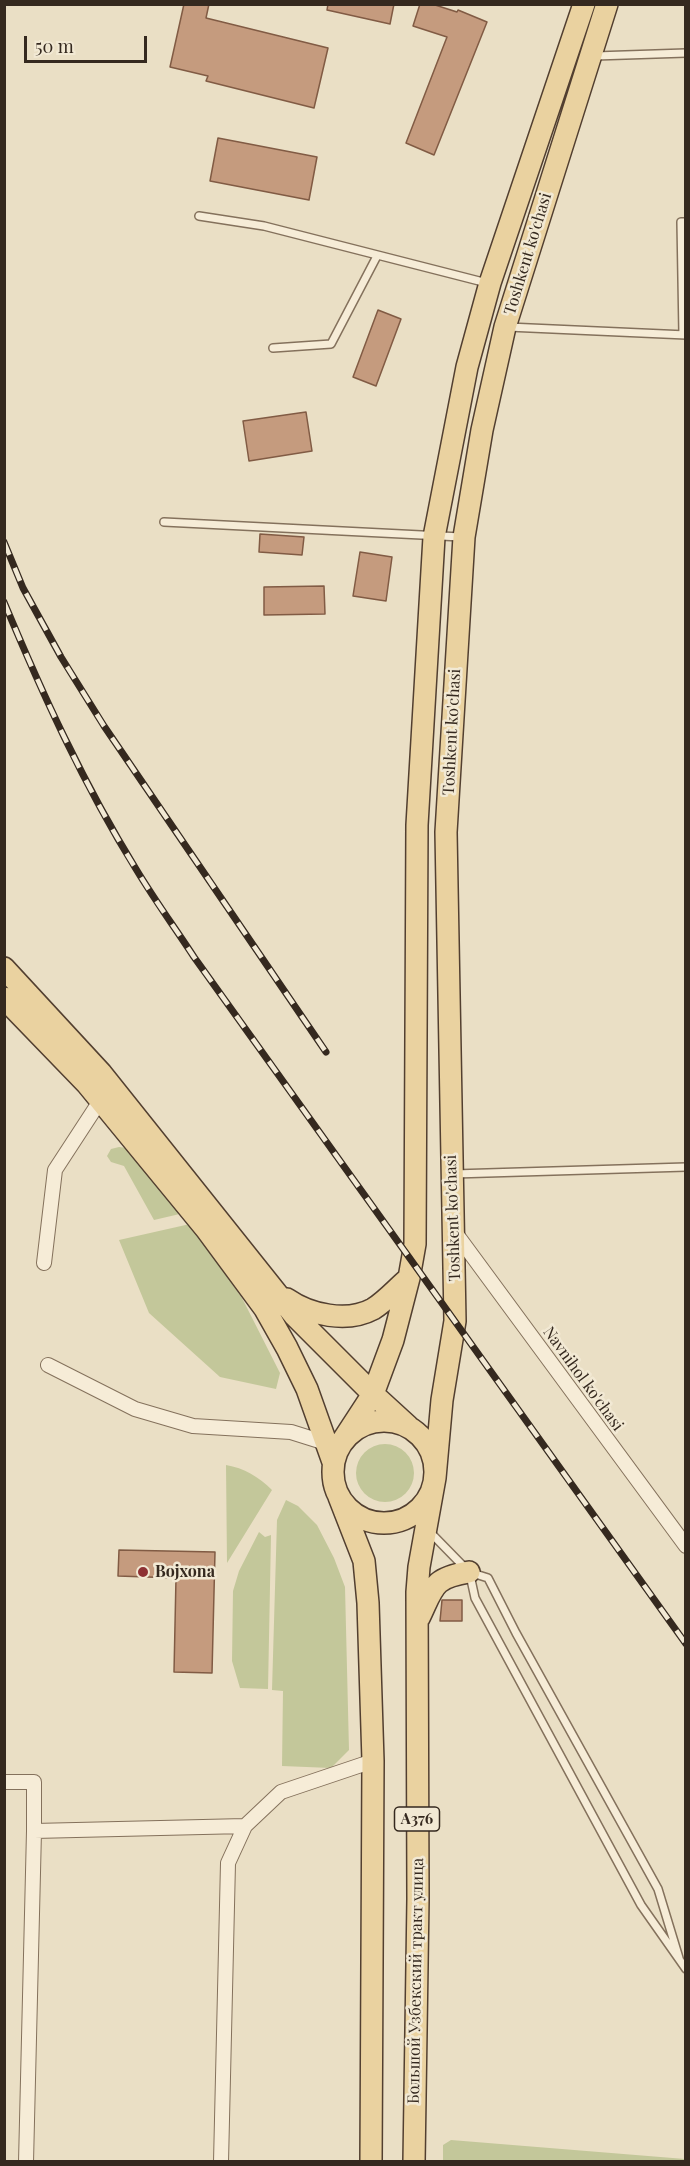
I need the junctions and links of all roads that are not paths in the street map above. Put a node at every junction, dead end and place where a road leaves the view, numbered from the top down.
1 (584, 4) edge
2 (607, 4) edge
3 (686, 53) edge
4 (589, 56) junction
5 (199, 216) dead end
6 (686, 222) edge
7 (377, 256) junction
8 (490, 283) junction
9 (684, 308) edge
10 (505, 327) junction
11 (684, 335) edge
12 (273, 348) dead end
13 (164, 522) dead end
14 (434, 537) junction
15 (464, 537) junction
16 (4, 968) edge
17 (4, 998) edge
18 (108, 1096) junction
19 (686, 1167) edge
20 (451, 1174) junction
21 (454, 1231) junction
22 (44, 1263) dead end
23 (409, 1278) junction
24 (273, 1289) junction
25 (48, 1365) dead end
26 (373, 1395) junction
27 (408, 1426) junction
28 (334, 1449) junction
29 (435, 1478) junction
30 (339, 1497) junction
31 (419, 1522) junction
32 (686, 1546) edge
33 (469, 1572) junction
34 (416, 1624) junction
35 (373, 1761) junction
36 (4, 1782) edge
37 (245, 1826) junction
38 (34, 1831) junction
39 (679, 1958) junction
40 (686, 1969) edge
41 (26, 2162) edge
42 (221, 2162) edge
43 (371, 2162) edge
44 (414, 2162) edge

1 - 8 main road, Toshkent ko'chasi
2 - 4 main road, Toshkent ko'chasi
3 - 4 lane
4 - 10 main road, Toshkent ko'chasi
5 - 7 lane
6 - 9 lane
7 - 8 lane
7 - 12 lane
8 - 14 main road, Toshkent ko'chasi
9 - 11 lane
10 - 11 lane
10 - 15 main road, Toshkent ko'chasi
13 - 14 lane
14 - 15 lane
14 - 23 main road, Toshkent ko'chasi
15 - 20 main road, Toshkent ko'chasi
16 - 18 main road
17 - 18 main road
18 - 22 street
18 - 24 main road
18 - 28 main road
19 - 20 lane
20 - 21 main road, Toshkent ko'chasi
21 - 29 main road, Toshkent ko'chasi
21 - 32 street, Navnihol ko'chasi
23 - 24 main road
23 - 26 main road, Toshkent ko'chasi
24 - 26 main road
25 - 28 street
26 - 27 main road
26 - 28 main road, Toshkent ko'chasi
27 - 28 main road
27 - 29 main road
28 - 30 main road
29 - 31 main road
30 - 31 main road
30 - 35 main road
31 - 33 lane
31 - 34 main road, Большой Узбекский тракт улица / A376
33 - 34 main road
33 - 39 lane
33 - 39 lane
34 - 44 main road, Большой Узбекский тракт улица / A376
35 - 37 street
35 - 43 main road
36 - 38 street
37 - 38 street
37 - 42 street
38 - 41 street
39 - 40 lane

